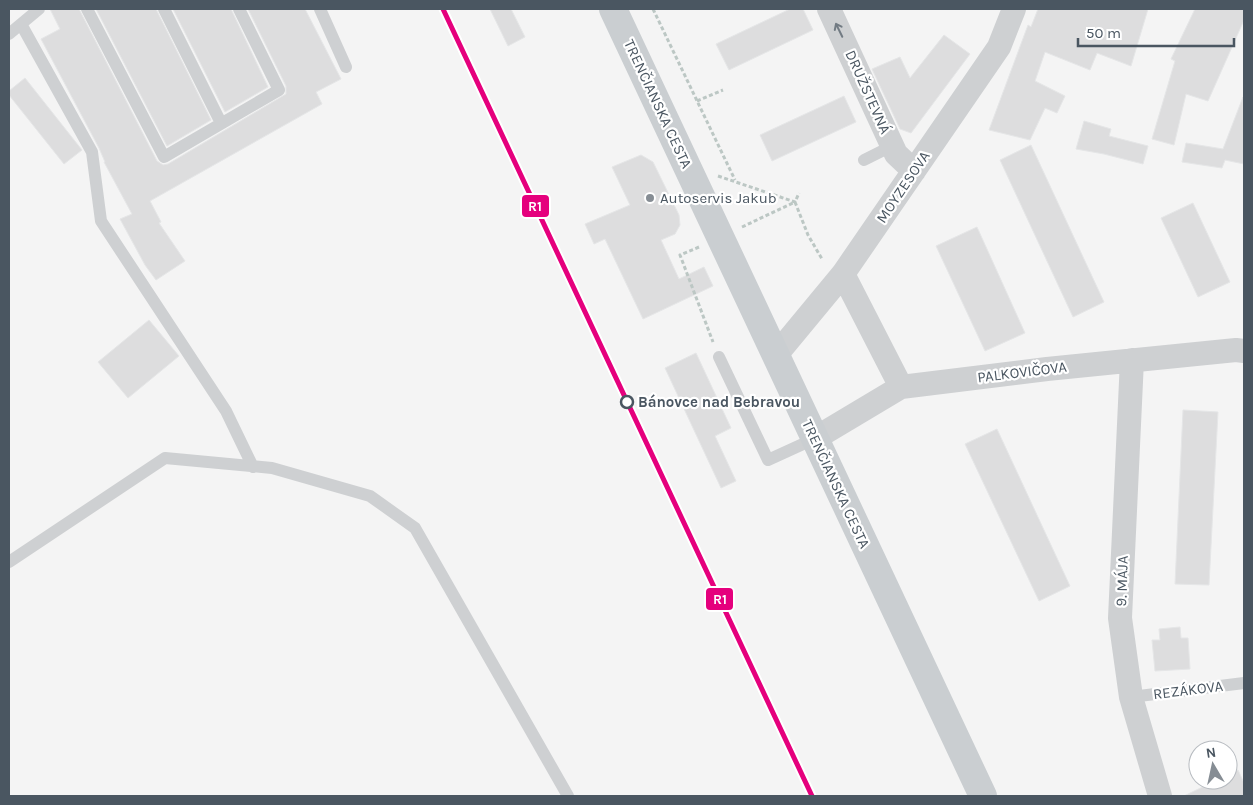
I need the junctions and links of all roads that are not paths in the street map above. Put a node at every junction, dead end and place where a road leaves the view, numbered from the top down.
1 (39, 9) edge
2 (87, 9) edge
3 (164, 9) edge
4 (239, 9) edge
5 (320, 9) edge
6 (613, 9) edge
7 (829, 9) edge
8 (1014, 9) edge
9 (21, 24) junction
10 (9, 34) edge
11 (346, 67) dead end
12 (221, 123) junction
13 (894, 150) junction
14 (864, 160) dead end
15 (914, 171) junction
16 (843, 274) junction
17 (1244, 351) edge
18 (776, 355) junction
19 (719, 357) road end
20 (1132, 360) junction
21 (902, 387) junction
22 (814, 439) junction
23 (253, 467) junction
24 (9, 562) edge
25 (1244, 683) edge
26 (1131, 697) junction
27 (568, 796) edge
28 (983, 796) edge
29 (1160, 796) edge

1 - 9 lane
2 - 12 lane
3 - 12 lane
4 - 12 lane
5 - 11 lane
6 - 18 main road, TRENČIANSKA CESTA
13 -> 7 street, DRUŽSTEVNÁ
8 - 15 street, MOYZESOVA
9 - 10 lane
9 - 23 lane
13 - 14 lane
13 - 15 street, DRUŽSTEVNÁ
15 - 16 street, MOYZESOVA
16 - 18 street, MOYZESOVA
16 - 21 street
17 - 20 street, PALKOVIČOVA
18 - 22 main road, TRENČIANSKA CESTA
19 - 22 lane
20 - 21 street, PALKOVIČOVA
20 - 26 street, 9. MÁJA
21 - 22 street, PALKOVIČOVA
22 - 28 main road, TRENČIANSKA CESTA
23 - 24 lane
23 - 27 lane
25 - 26 lane, REZÁKOVA
26 - 29 street, 9. MÁJA

